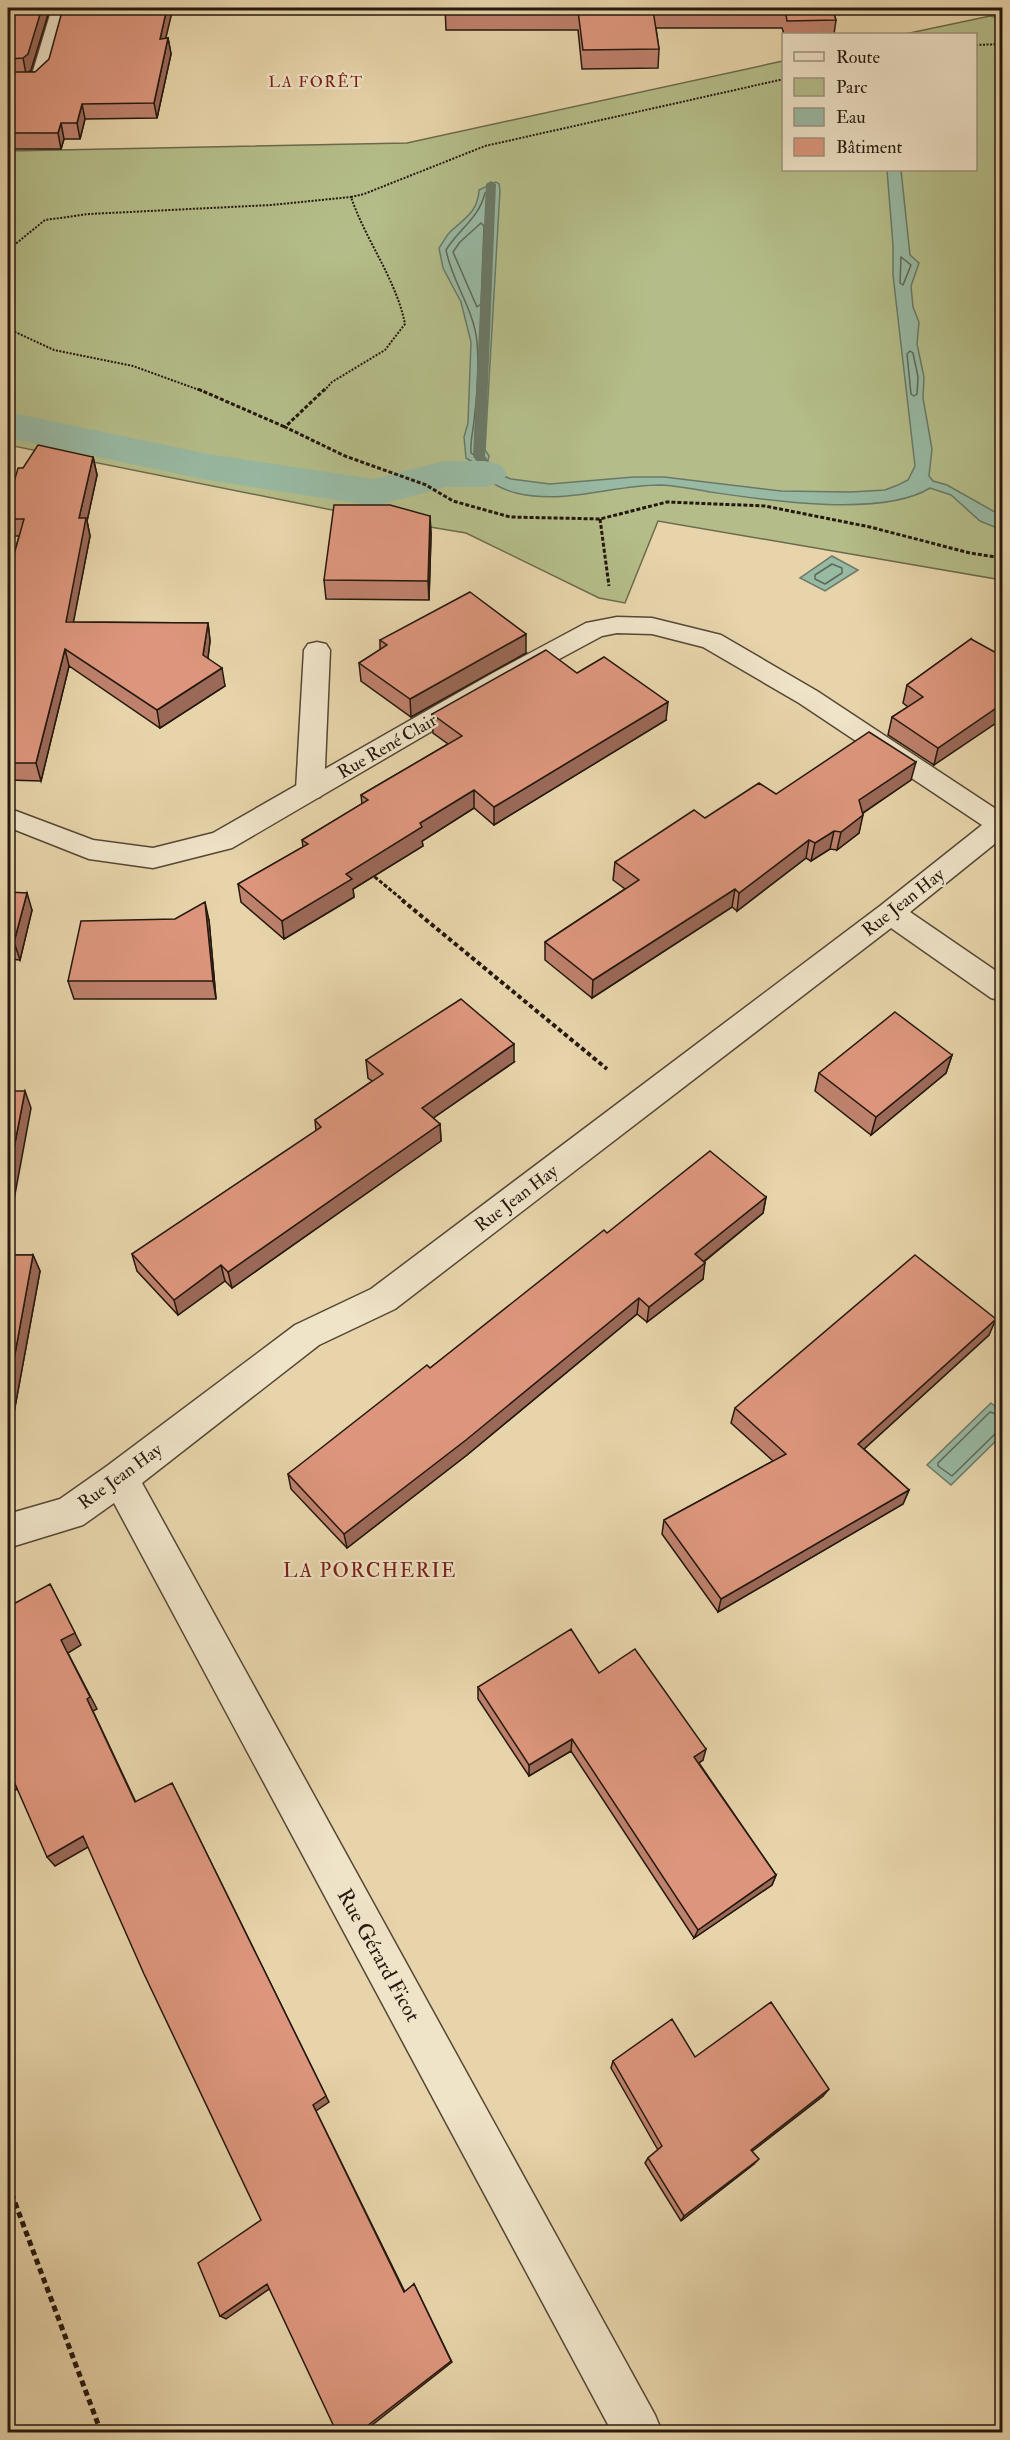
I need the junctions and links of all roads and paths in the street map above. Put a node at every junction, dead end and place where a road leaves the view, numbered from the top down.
1 (60, 8) edge
2 (1002, 44) edge
3 (977, 45) edge
4 (782, 79) edge
5 (8, 81) edge
6 (351, 197) junction
7 (8, 250) edge
8 (8, 316) edge
9 (13, 331) junction
10 (8, 336) edge
11 (285, 427) junction
12 (600, 519) junction
13 (1002, 558) edge
14 (617, 625) junction
15 (317, 651) dead end
16 (310, 790) junction
17 (8, 817) edge
18 (1002, 824) edge
19 (369, 872) edge
20 (890, 913) junction
21 (1002, 990) edge
22 (644, 1100) junction
23 (120, 1478) junction
24 (8, 1531) edge
25 (8, 2184) edge
26 (101, 2433) edge
27 (638, 2433) edge

1 - 5 street
2 - 3 path
4 - 6 path
6 - 7 path
6 - 11 path
8 - 9 path
9 - 10 path
9 - 11 path
11 - 12 path
12 - 13 path
12 - 14 path
14 - 16 street, Rue René Clair
14 - 18 street, Rue René Clair
15 - 16 street
16 - 17 street, Rue René Clair
18 - 20 street, Rue Jean Hay
19 - 22 path
20 - 21 street
20 - 22 street, Rue Jean Hay
22 - 23 street, Rue Jean Hay
23 - 24 street, Rue Jean Hay
23 - 27 street, Rue Gérard Ficot
25 - 26 path

